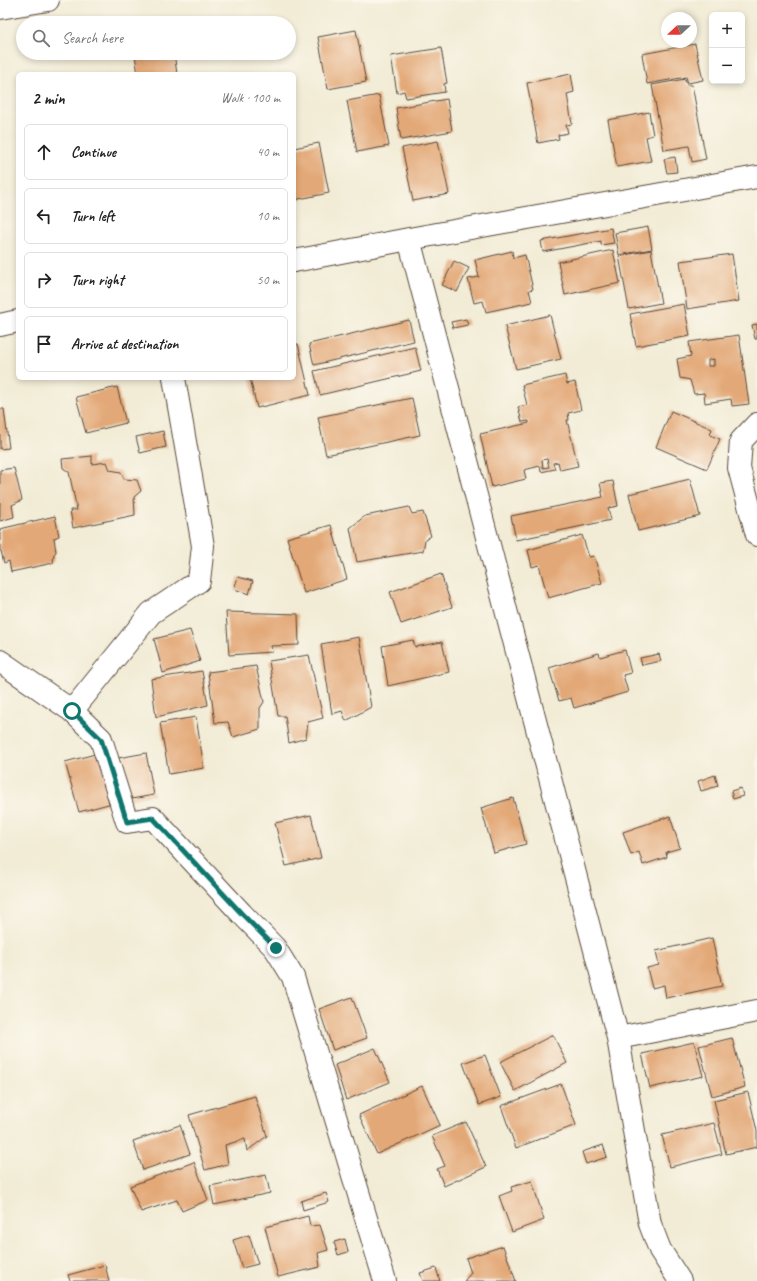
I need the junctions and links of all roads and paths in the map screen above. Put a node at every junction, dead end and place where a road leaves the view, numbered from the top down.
1 (48, 0) edge
2 (0, 8) edge
3 (757, 177) edge
4 (409, 238) junction
5 (296, 261) edge
6 (16, 321) edge
7 (0, 325) edge
8 (174, 380) edge
9 (757, 424) edge
10 (757, 535) edge
11 (0, 661) edge
12 (72, 711) junction
13 (757, 1011) edge
14 (618, 1038) junction
15 (385, 1281) edge
16 (680, 1281) edge

1 - 2 street
3 - 4 street
4 - 5 street
4 - 14 street
6 - 7 street
8 - 12 street
9 - 10 street
11 - 12 street
12 - 15 street
13 - 14 street
14 - 16 street

